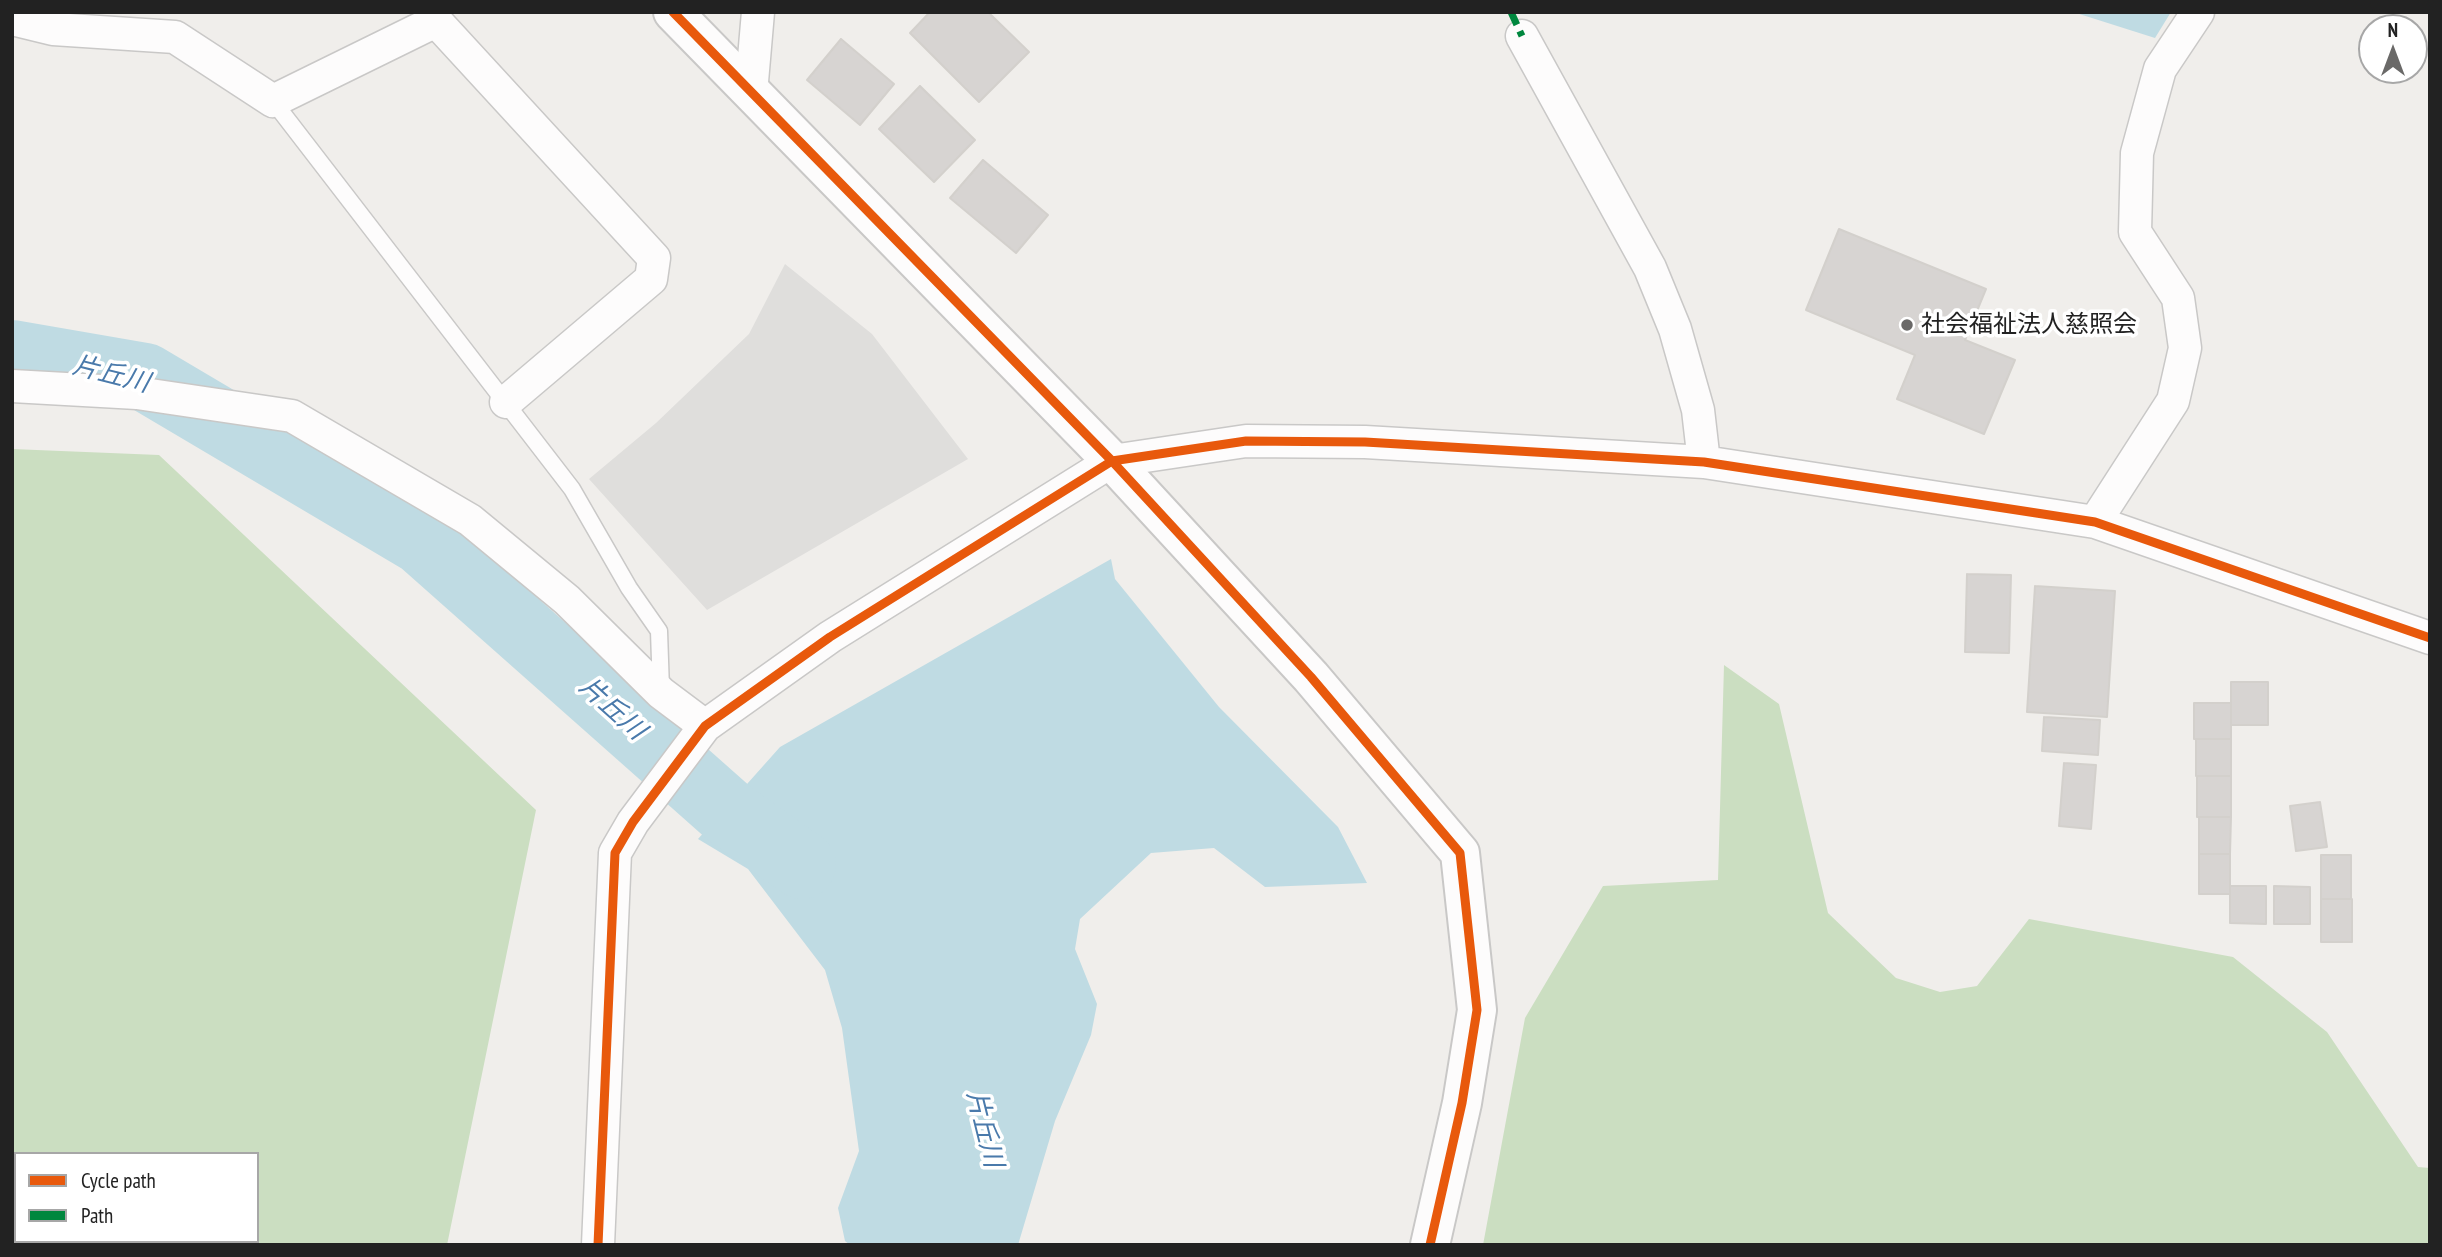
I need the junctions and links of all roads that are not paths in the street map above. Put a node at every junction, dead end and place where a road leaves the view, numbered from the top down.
1 (673, 12) edge
2 (758, 12) edge
3 (2198, 12) edge
4 (12, 19) edge
5 (1522, 36) dead end
6 (751, 93) junction
7 (273, 101) junction
8 (12, 386) edge
9 (506, 402) junction
10 (1112, 461) junction
11 (1704, 462) junction
12 (2095, 522) junction
13 (2430, 638) edge
14 (661, 693) junction
15 (705, 726) junction
16 (12, 1242) edge
17 (18, 1245) edge
18 (598, 1245) edge
19 (1430, 1245) edge

1 - 6 street
2 - 6 street
3 - 12 street
4 - 7 street
5 - 11 street
6 - 10 street
7 - 9 lane
7 - 9 street
8 - 14 street
9 - 14 lane
10 - 11 street
10 - 15 street
10 - 19 street
11 - 12 street
12 - 13 street
14 - 15 street
15 - 18 street
16 - 17 street

